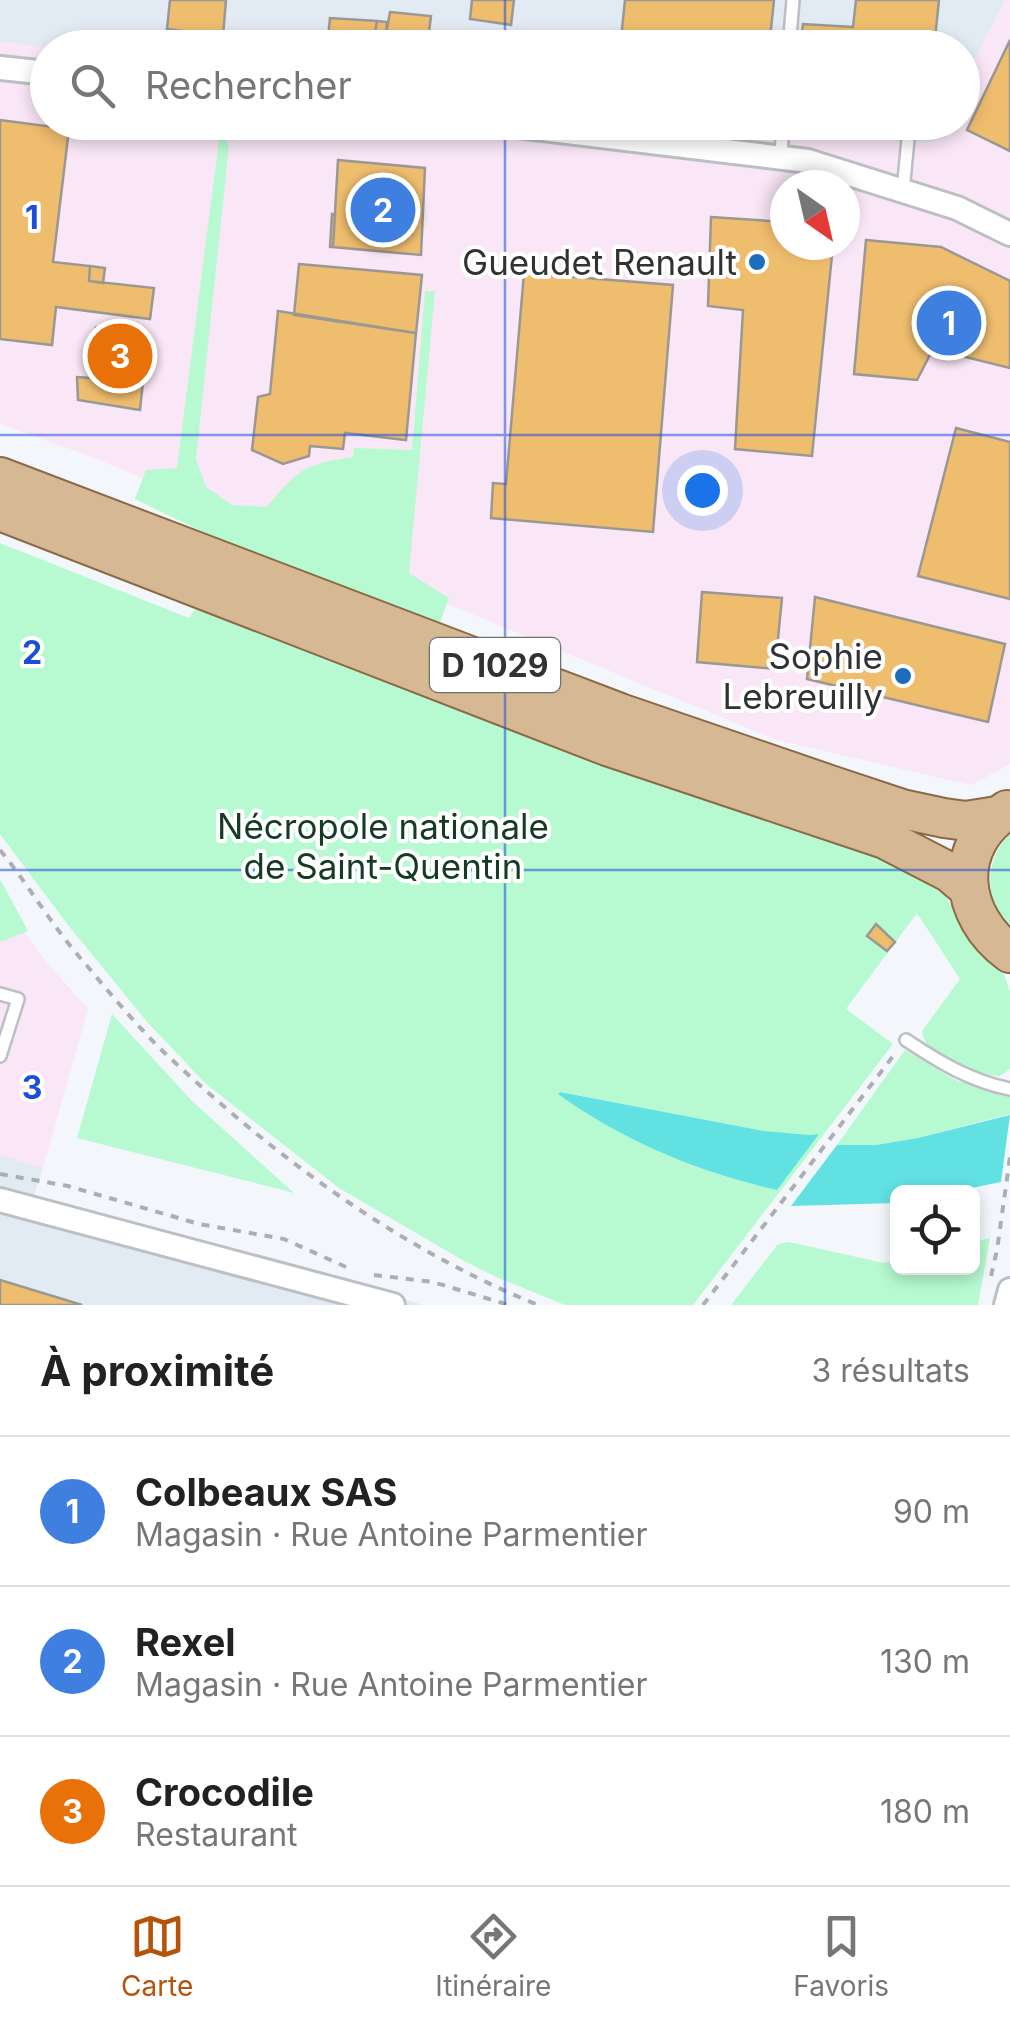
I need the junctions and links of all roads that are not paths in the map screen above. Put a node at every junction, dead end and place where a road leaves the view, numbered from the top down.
1 (793, 0) edge
2 (790, 30) edge
3 (0, 68) edge
4 (30, 71) edge
5 (641, 140) edge
6 (782, 140) edge
7 (909, 140) edge
8 (781, 156) junction
9 (903, 191) junction
10 (1010, 234) edge
11 (0, 477) edge
12 (0, 511) edge
13 (1004, 812) edge
14 (968, 888) junction
15 (1010, 954) edge
16 (0, 994) edge
17 (906, 1040) road end
18 (0, 1056) edge
19 (1010, 1089) edge
20 (0, 1200) edge
21 (999, 1288) edge
22 (393, 1305) edge
23 (1006, 1305) edge

1 - 2 lane
3 - 4 street
5 - 8 street
6 - 8 lane
7 - 9 lane
8 - 9 street
9 - 10 street
11 - 13 main road, D 1029
12 - 14 main road, D 1029
13 - 14 main road
14 - 15 main road
16 - 18 lane
17 - 19 lane
20 - 22 street
21 - 23 street

